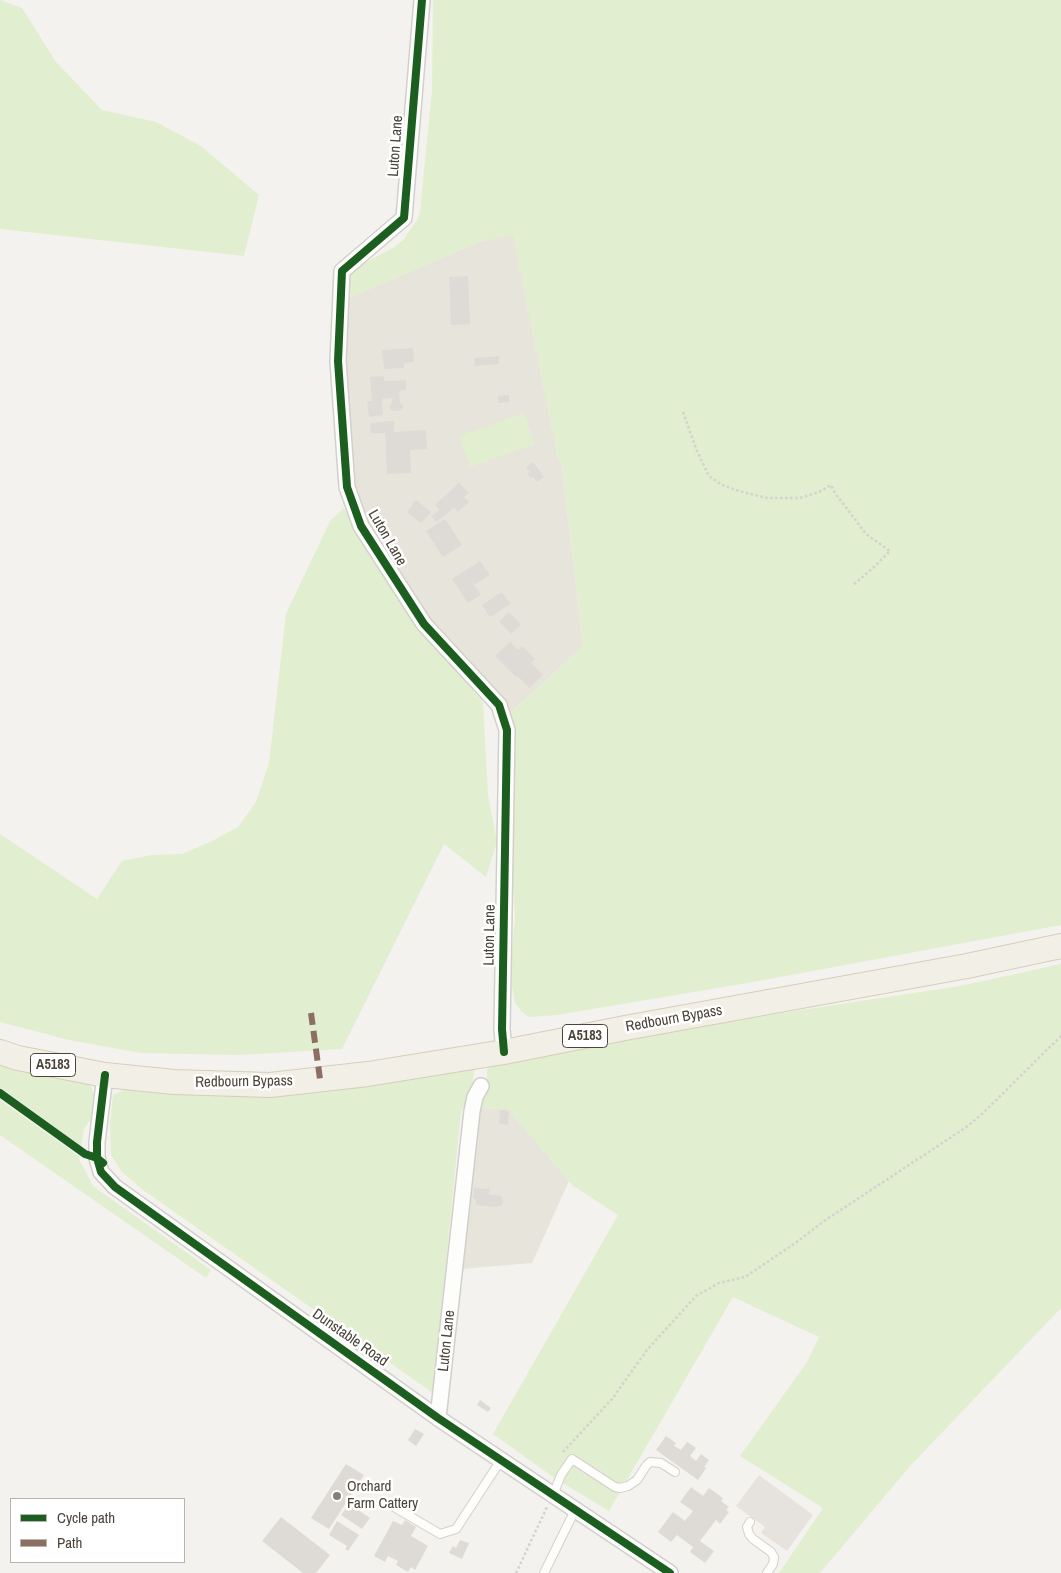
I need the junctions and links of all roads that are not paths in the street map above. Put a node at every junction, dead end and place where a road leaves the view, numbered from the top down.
1 (422, 0) edge
2 (1061, 946) edge
3 (0, 1052) edge
4 (504, 1052) junction
5 (106, 1075) junction
6 (481, 1086) dead end
7 (438, 1418) junction
8 (501, 1460) junction
9 (675, 1472) dead end
10 (553, 1495) junction
11 (394, 1507) dead end
12 (574, 1510) junction
13 (750, 1522) dead end
14 (544, 1573) edge
15 (670, 1573) edge
16 (767, 1573) edge

1 - 4 street, Luton Lane
2 - 4 main road, Redbourn Bypass / A5183
3 - 5 main road, A5183
4 - 5 main road, Redbourn Bypass / A5183
5 - 7 street, Dunstable Road
6 - 7 street, Luton Lane
7 - 8 street, Dunstable Road
8 - 10 street, Dunstable Road
8 - 11 lane
9 - 10 lane
10 - 12 street, Dunstable Road
12 - 14 lane
12 - 15 street, Dunstable Road
13 - 16 lane

